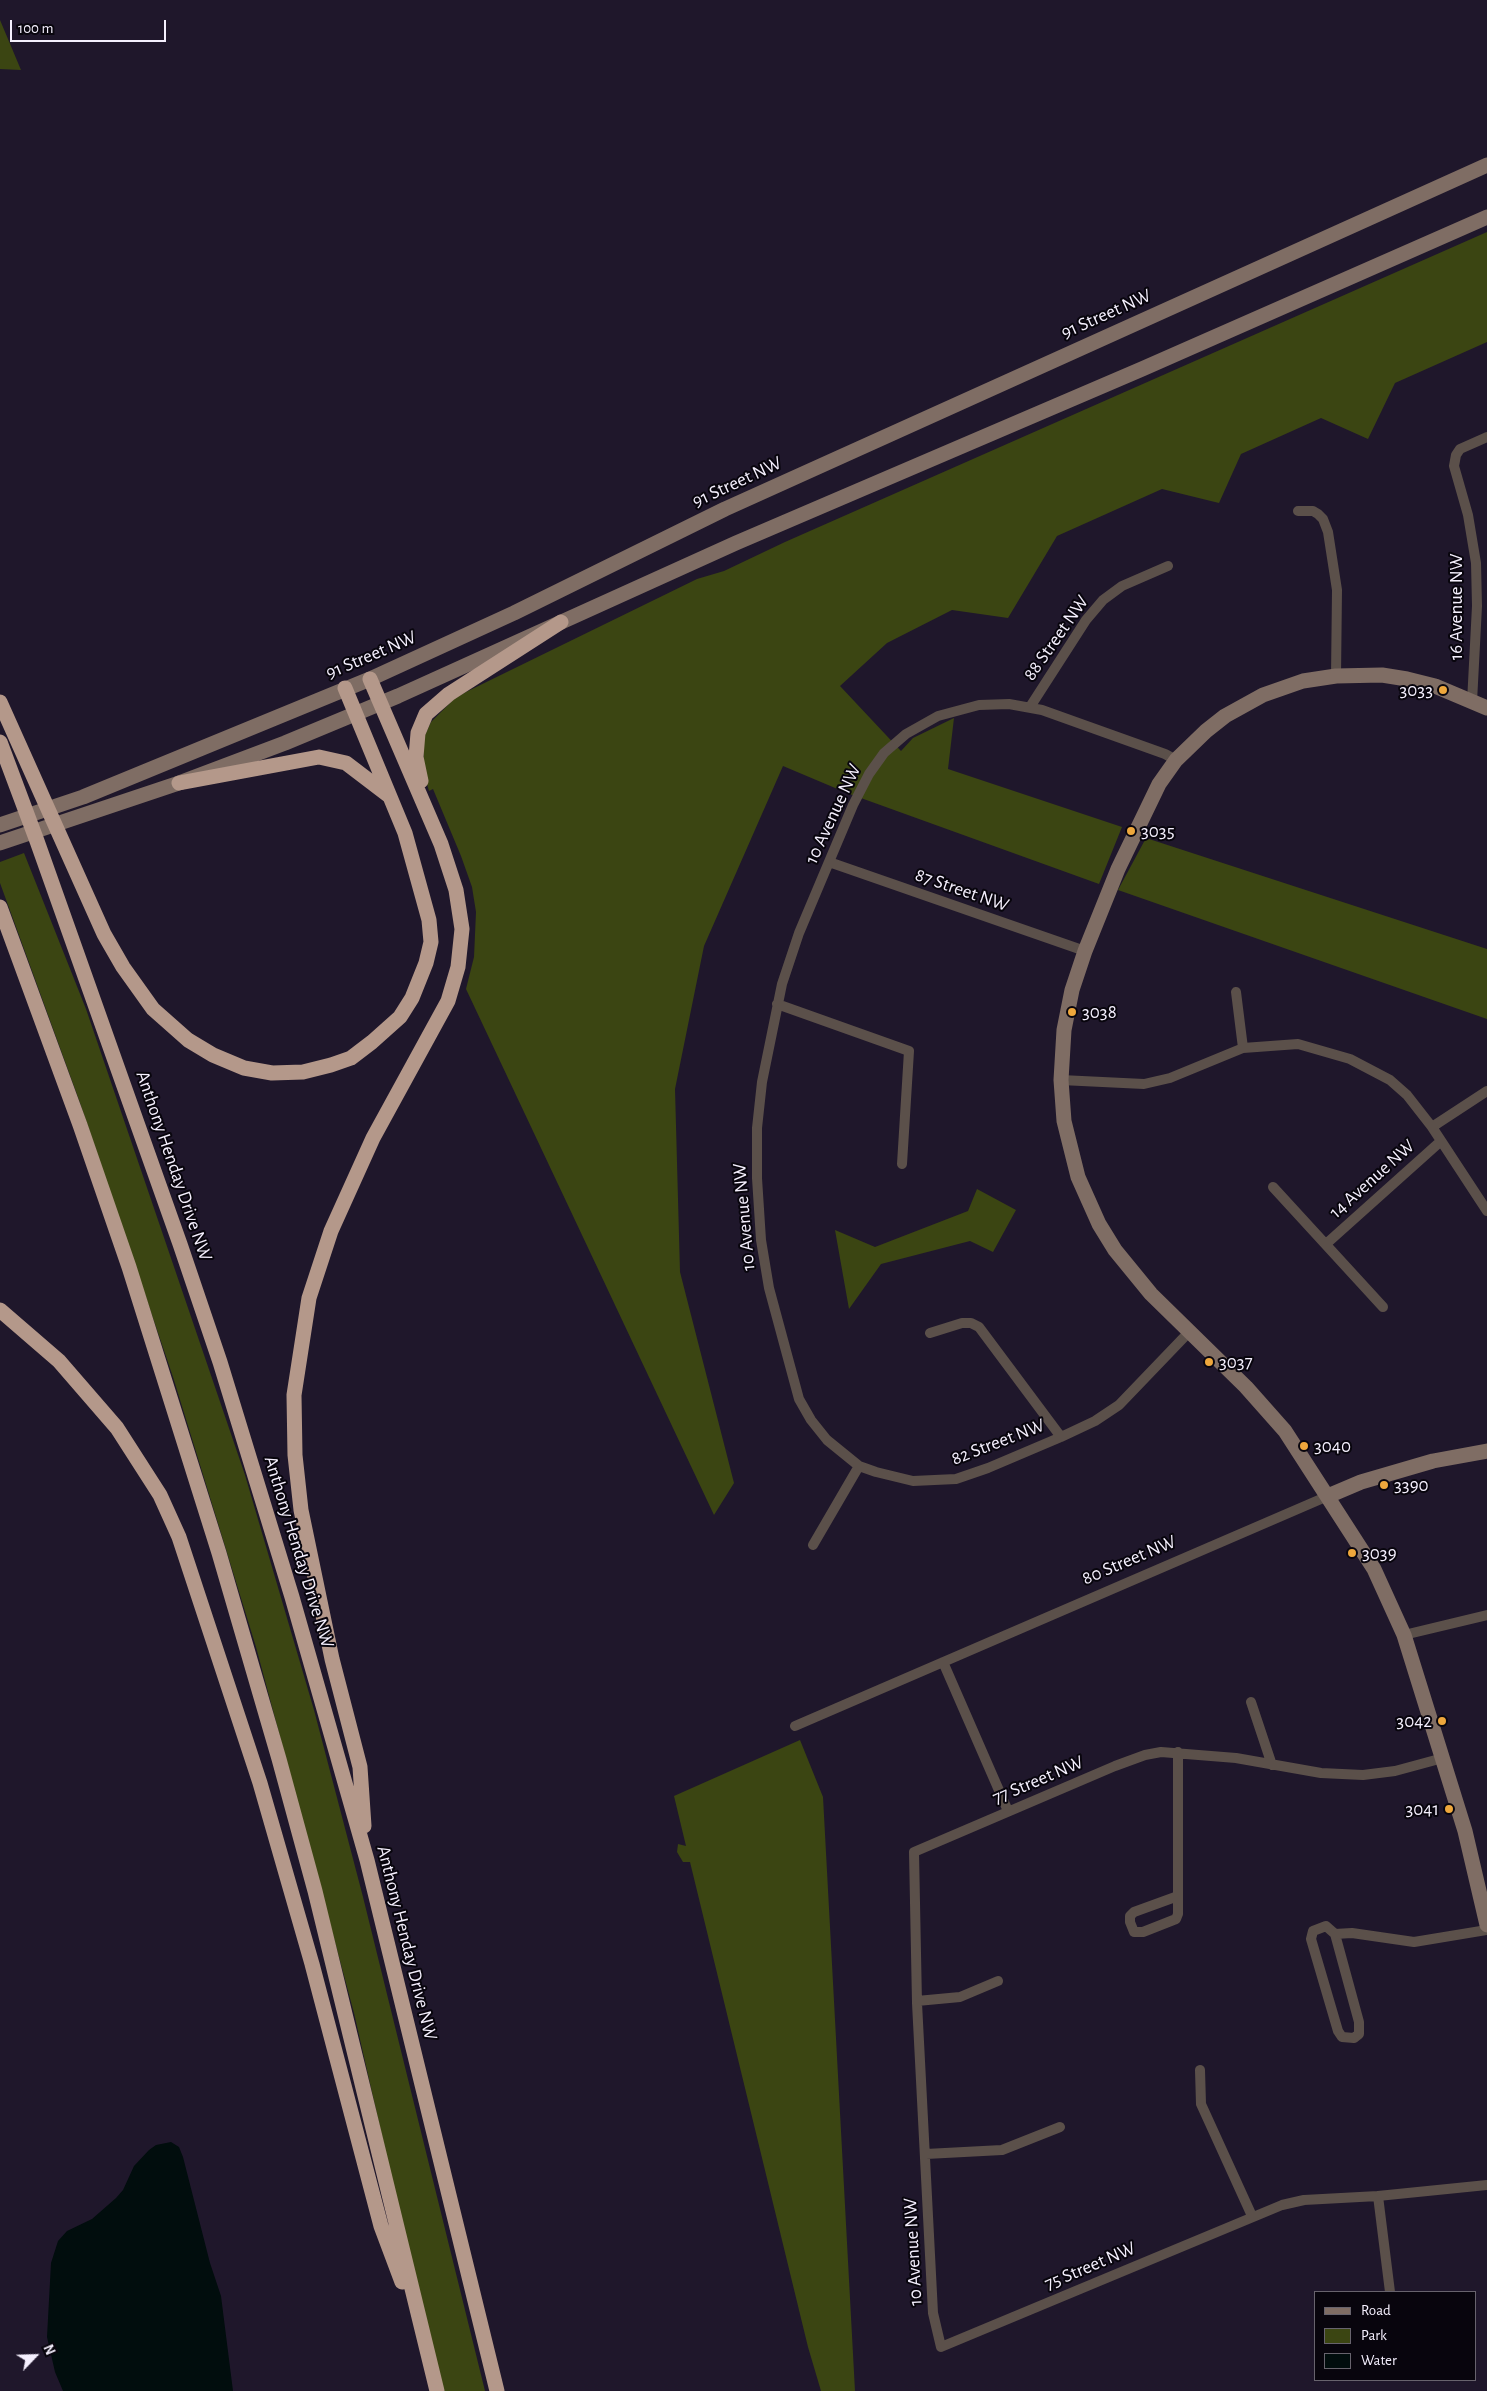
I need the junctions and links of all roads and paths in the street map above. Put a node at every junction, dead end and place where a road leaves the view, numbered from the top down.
1 (1487, 165) edge
2 (1487, 217) edge
3 (1487, 437) edge
4 (1298, 511) dead end
5 (1168, 566) dead end
6 (561, 622) junction
7 (1336, 676) junction
8 (370, 679) junction
9 (345, 688) junction
10 (0, 702) edge
11 (1472, 702) junction
12 (380, 704) junction
13 (1030, 707) junction
14 (1487, 708) edge
15 (356, 713) junction
16 (906, 734) joint
17 (0, 742) edge
18 (1176, 760) junction
19 (178, 783) junction
20 (391, 798) junction
21 (431, 821) junction
22 (0, 825) edge
23 (0, 844) edge
24 (829, 862) junction
25 (0, 907) edge
26 (1085, 951) junction
27 (1236, 992) dead end
28 (776, 1004) junction
29 (1243, 1048) junction
30 (1061, 1080) junction
31 (1487, 1091) edge
32 (1432, 1127) junction
33 (1441, 1141) junction
34 (902, 1164) dead end
35 (1273, 1187) dead end
36 (1487, 1211) edge
37 (1326, 1244) junction
38 (1383, 1307) dead end
39 (0, 1310) edge
40 (1190, 1331) junction
41 (930, 1332) dead end
42 (811, 1420) joint
43 (1061, 1437) junction
44 (1487, 1451) edge
45 (859, 1466) junction
46 (1328, 1496) junction
47 (813, 1545) dead end
48 (1487, 1616) edge
49 (1404, 1635) junction
50 (943, 1662) junction
51 (1251, 1702) dead end
52 (795, 1726) dead end
53 (1178, 1752) junction
54 (1443, 1758) junction
55 (1272, 1765) junction
56 (1008, 1811) junction
57 (914, 1852) joint
58 (367, 1860) junction
59 (1178, 1896) junction
60 (1487, 1925) edge
61 (1487, 1930) edge
62 (1335, 1934) junction
63 (998, 1982) dead end
64 (917, 2000) junction
65 (1200, 2070) dead end
66 (1060, 2127) dead end
67 (926, 2154) junction
68 (1487, 2186) edge
69 (1378, 2196) junction
70 (1252, 2216) junction
71 (1390, 2291) edge
72 (424, 2340) junction
73 (941, 2347) joint
74 (437, 2391) edge
75 (497, 2391) edge

1 - 8 main road, 91 Street NW
2 - 6 main road
3 - 11 street, 16 Avenue NW
4 - 7 street
5 - 13 street, 88 Street NW
6 - 12 main road
6 - 21 highway
7 - 11 main road
7 - 18 main road
8 - 9 main road, 91 Street NW
8 - 12 highway
9 - 15 highway
9 - 22 main road, 91 Street NW
10 - 20 highway
11 - 14 main road
12 - 15 main road
12 - 21 highway
13 - 16 street, 88 Street NW
13 - 18 street, 88 Street NW
15 - 19 main road
15 - 20 highway
16 - 24 street, 10 Avenue NW
17 - 58 highway, Anthony Henday Drive NW
18 - 26 main road
19 - 20 highway
19 - 23 main road
21 - 58 highway
24 - 26 street, 87 Street NW
24 - 28 street, 10 Avenue NW
25 - 72 highway
26 - 30 main road
27 - 29 street
28 - 34 street
28 - 42 street, 10 Avenue NW
29 - 30 street, 14 Avenue NW
29 - 32 street, 14 Avenue NW
30 - 40 main road
31 - 32 street, 14 Avenue NW
32 - 33 street, 14 Avenue NW
33 - 36 street, 14 Avenue NW
33 - 37 street, 14 Avenue NW
35 - 37 street, 14 Avenue NW
37 - 38 street, 14 Avenue NW
39 - 72 highway
40 - 43 street, 82 Street NW
40 - 46 main road
41 - 43 street, 82 Street NW
42 - 45 street, 82 Street NW
43 - 45 street, 82 Street NW
44 - 46 main road, 80 Street NW
45 - 47 street
46 - 49 main road
46 - 50 street, 80 Street NW
48 - 49 street
49 - 54 main road
50 - 52 street, 80 Street NW
50 - 56 street
51 - 55 street
53 - 55 street, 77 Street NW
53 - 56 street, 77 Street NW
53 - 59 street
54 - 55 street, 77 Street NW
54 - 60 main road
56 - 57 street, 77 Street NW
57 - 64 street, 10 Avenue NW
58 - 75 highway, Anthony Henday Drive NW
59 - 59 street
61 - 62 street
62 - 62 street
63 - 64 street
64 - 67 street, 10 Avenue NW
65 - 70 street
66 - 67 street
67 - 73 street, 10 Avenue NW
68 - 69 street, 75 Street NW
69 - 70 street, 75 Street NW
69 - 71 street
70 - 73 street, 75 Street NW
72 - 74 highway

